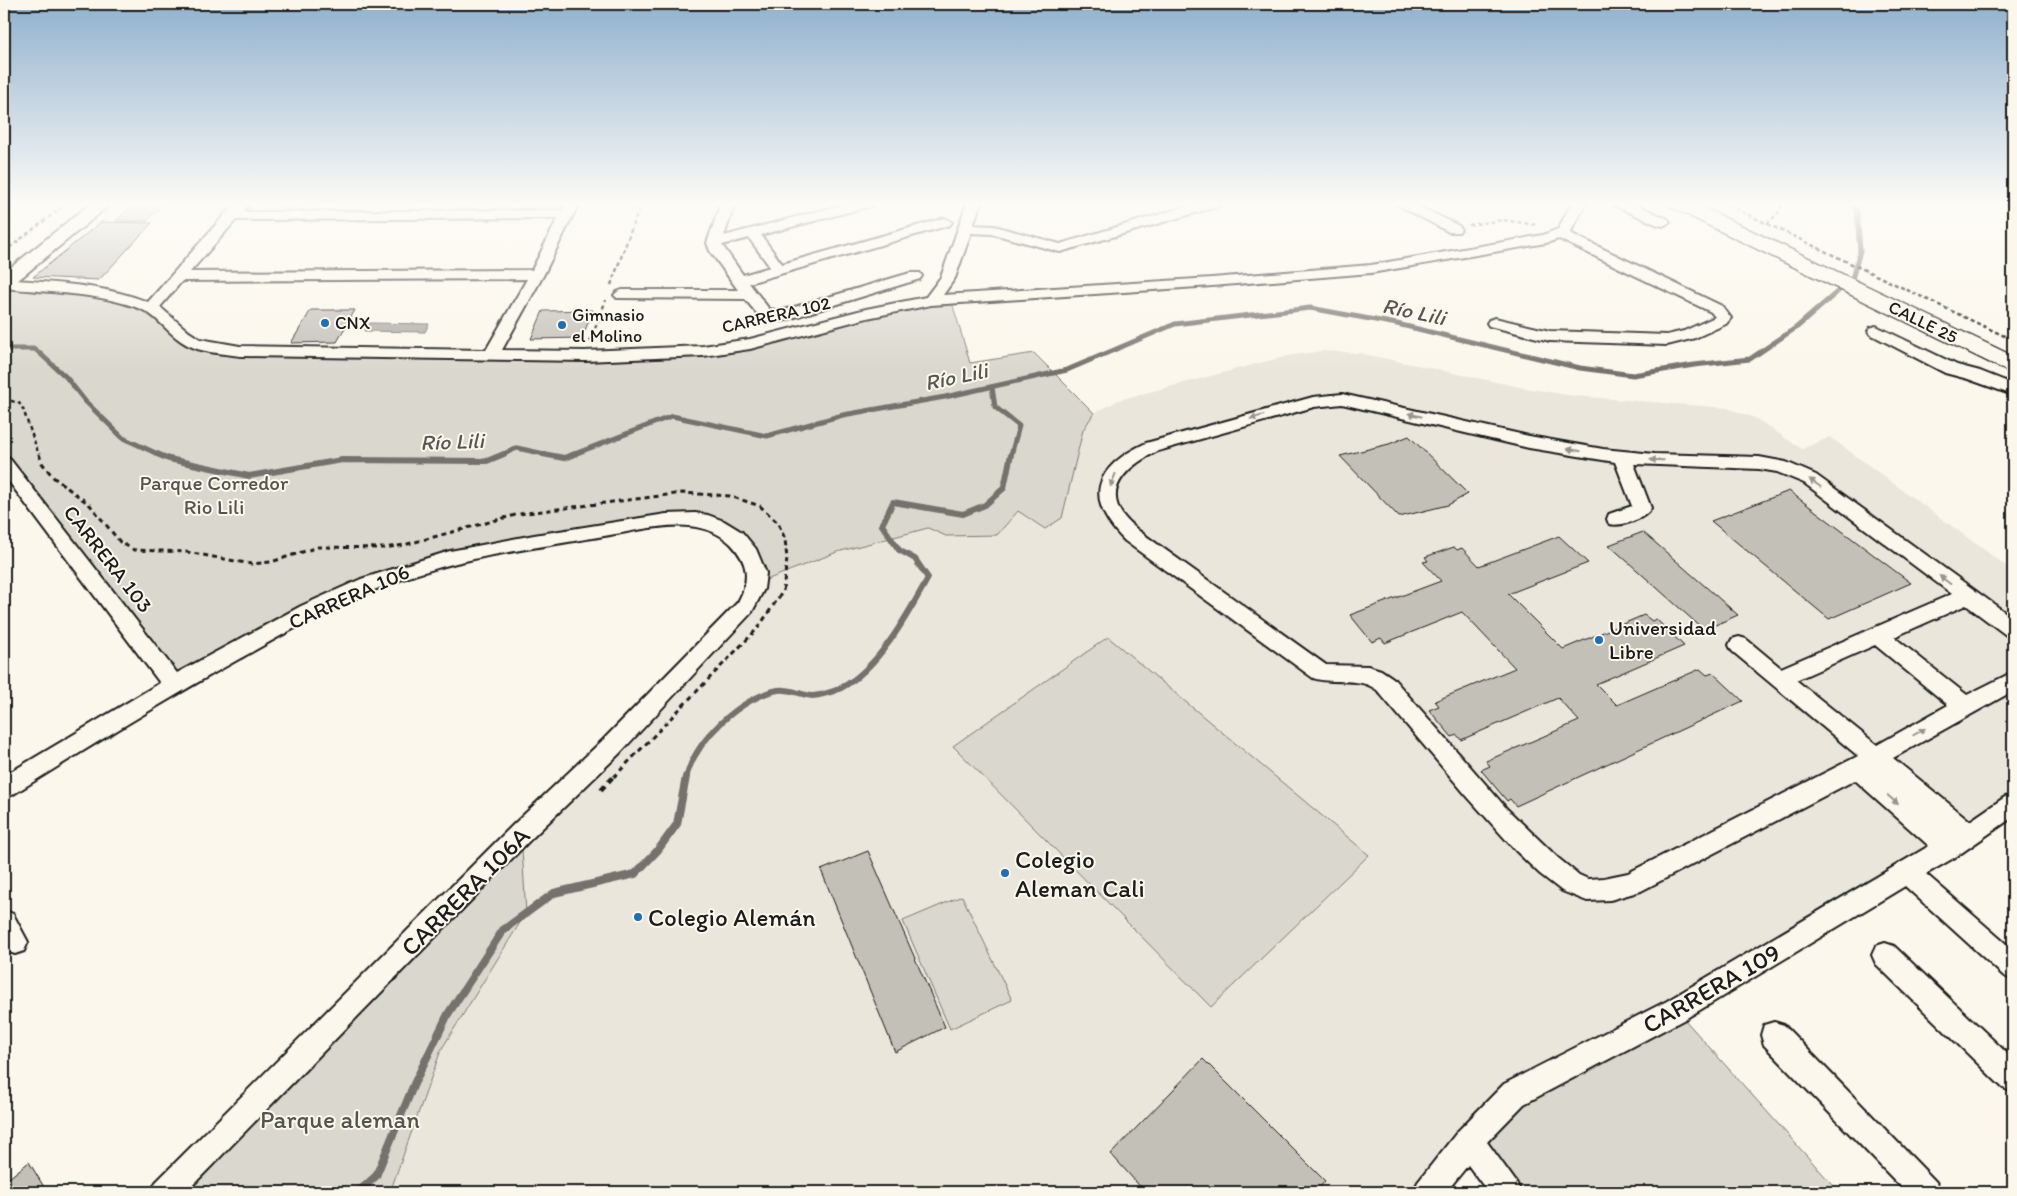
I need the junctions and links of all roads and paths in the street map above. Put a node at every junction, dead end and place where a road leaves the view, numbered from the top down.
1 (34, 259) edge
2 (194, 259) edge
3 (545, 259) edge
4 (621, 259) edge
5 (722, 259) edge
6 (772, 259) edge
7 (818, 259) edge
8 (955, 259) edge
9 (1430, 259) edge
10 (1612, 259) edge
11 (1825, 259) edge
12 (1825, 259) edge
13 (780, 270) junction
14 (537, 274) junction
15 (914, 276) dead end
16 (178, 277) junction
17 (738, 281) junction
18 (4, 283) edge
19 (749, 294) junction
20 (622, 295) dead end
21 (931, 300) junction
22 (151, 308) junction
23 (1495, 322) dead end
24 (1876, 331) dead end
25 (1985, 337) junction
26 (2013, 340) edge
27 (2013, 346) edge
28 (492, 355) junction
29 (585, 356) junction
30 (2013, 365) edge
31 (2013, 390) edge
32 (1622, 458) junction
33 (4, 463) edge
34 (1616, 519) dead end
35 (756, 584) joint
36 (1967, 596) junction
37 (2013, 629) edge
38 (1878, 636) junction
39 (1739, 645) dead end
40 (1778, 679) junction
41 (2013, 681) edge
42 (174, 685) junction
43 (1965, 706) junction
44 (1866, 762) junction
45 (4, 788) edge
46 (2013, 804) edge
47 (1969, 835) junction
48 (1949, 848) junction
49 (1908, 873) junction
50 (1885, 955) dead end
51 (2013, 967) edge
52 (1774, 1034) dead end
53 (2013, 1078) edge
54 (1468, 1140) junction
55 (166, 1192) edge
56 (1428, 1192) edge
57 (1506, 1192) edge
58 (1926, 1192) edge

1 - 18 main road
2 - 16 street
3 - 14 street
4 - 29 path
5 - 17 street
6 - 13 street
7 - 13 street
8 - 21 street
9 - 21 street, CARRERA 102
10 - 23 street
11 - 25 highway, CALLE 25
12 - 25 path
13 - 17 street
14 - 16 street
14 - 28 street
15 - 19 street
16 - 22 street
17 - 19 street
18 - 22 street, CARRERA 102
19 - 20 street
21 - 29 street, CARRERA 102
22 - 28 street, CARRERA 102
24 - 31 street
25 - 26 path
25 - 27 highway, CALLE 25
25 - 30 highway, CALLE 25
28 - 29 street, CARRERA 102
32 - 34 street
36 -> 32 street
32 -> 44 street
33 - 42 street, CARRERA 103
35 - 42 street, CARRERA 106
35 - 55 street, CARRERA 106A
36 - 37 street
36 - 38 street
38 - 40 street
38 - 43 street
39 - 40 street
40 - 44 street
41 - 43 street
42 - 45 street, CARRERA 106
44 -> 43 street
44 - 47 street
44 -> 48 street
46 - 47 street, CARRERA 109
47 - 48 street, CARRERA 109
48 - 49 street, CARRERA 109
49 - 51 street
49 - 54 street, CARRERA 109
50 - 53 street
52 - 58 street
54 - 56 street, CARRERA 109
54 - 57 street

